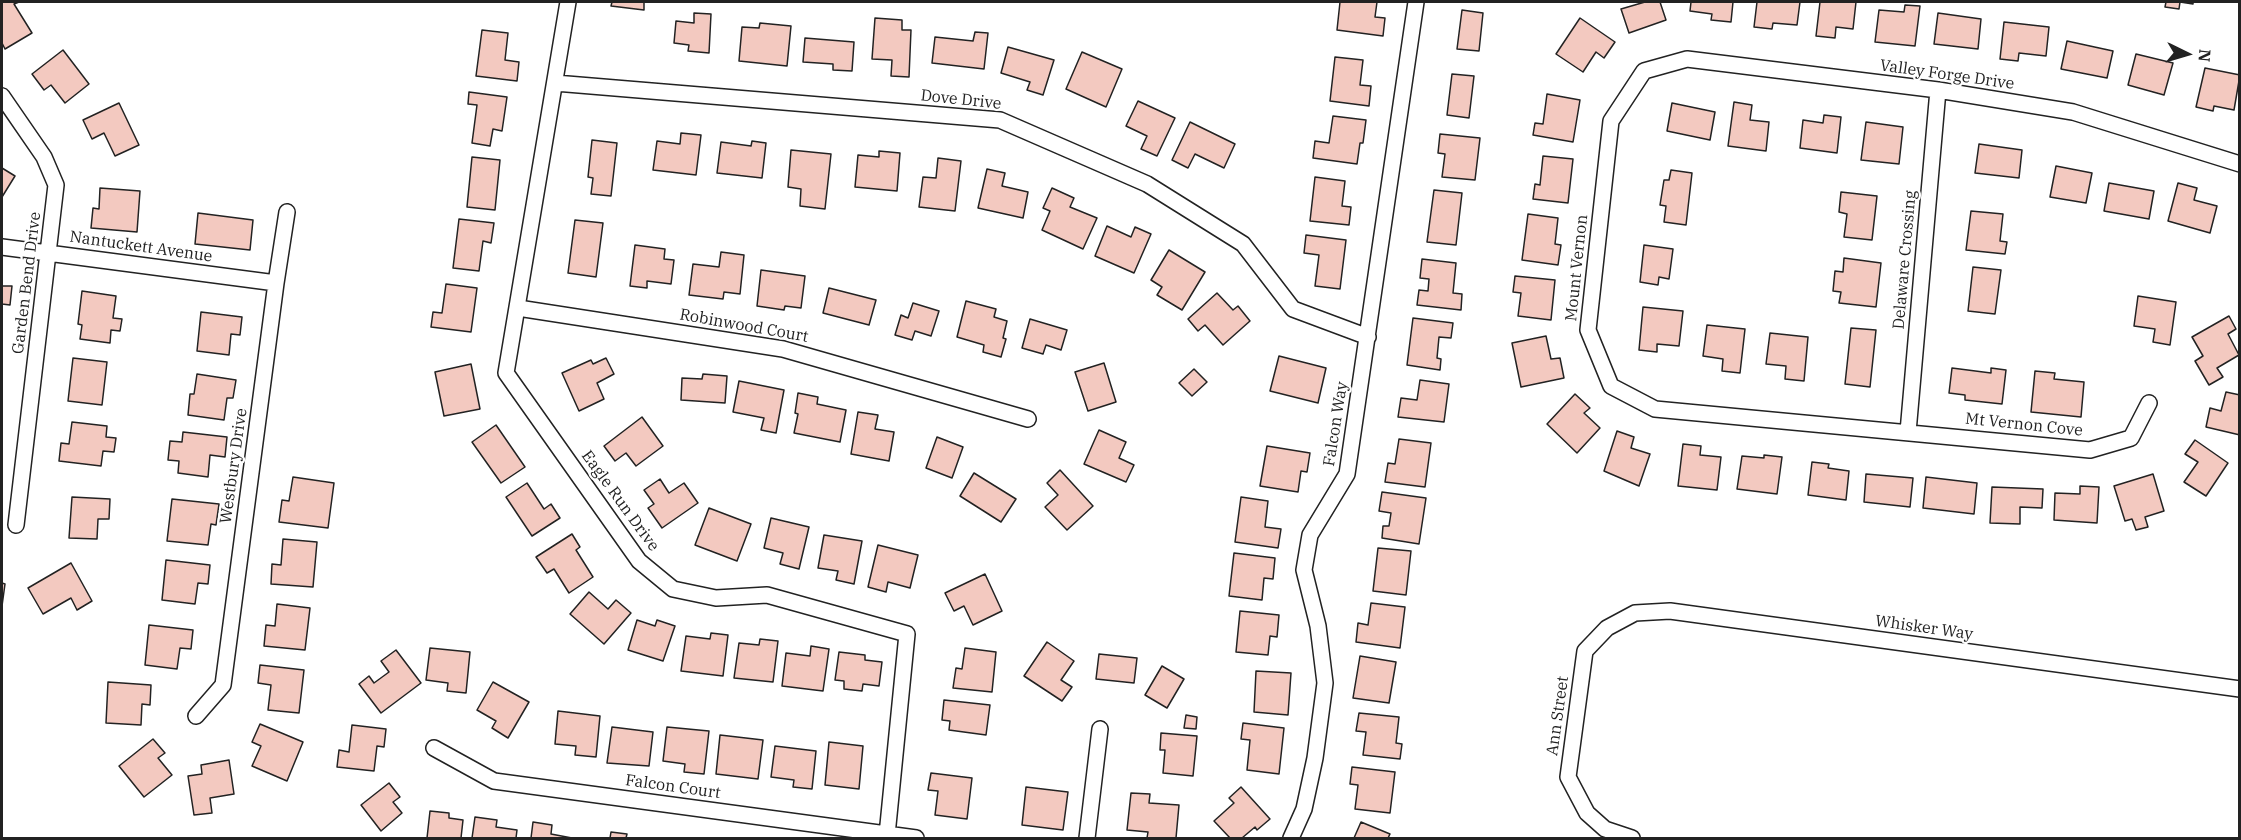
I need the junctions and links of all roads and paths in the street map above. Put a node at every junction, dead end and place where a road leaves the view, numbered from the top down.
1 (568, 2) edge
2 (1416, 2) edge
3 (1644, 71) joint
4 (555, 82) junction
5 (1938, 90) junction
6 (2, 96) edge
7 (2240, 164) edge
8 (287, 212) dead end
9 (2, 247) edge
10 (49, 252) junction
11 (276, 283) junction
12 (518, 308) junction
13 (1368, 337) junction
14 (2149, 403) dead end
15 (1029, 419) dead end
16 (1908, 432) junction
17 (16, 525) dead end
18 (1607, 628) joint
19 (2240, 689) edge
20 (196, 716) dead end
21 (1100, 729) dead end
22 (434, 748) dead end
23 (887, 835) junction
24 (916, 838) edge
25 (1087, 838) edge
26 (1291, 838) edge
27 (1632, 838) edge

1 - 4 street, Eagle Run Drive
2 - 13 street, Falcon Way
3 - 5 street, Valley Forge Drive
3 - 16 street, Mount Vernon
4 - 12 street, Eagle Run Drive
4 - 13 street, Dove Drive
5 - 7 street, Valley Forge Drive
5 - 16 street, Delaware Crossing
6 - 10 street, Garden Bend Drive
8 - 11 street, Westbury Drive
9 - 10 street, Nantuckett Avenue
10 - 11 street, Nantuckett Avenue
10 - 17 street, Garden Bend Drive
11 - 20 street, Westbury Drive
12 - 15 street, Robinwood Court
12 - 23 street, Eagle Run Drive
13 - 26 street, Falcon Way
14 - 16 street, Mt Vernon Cove
18 - 19 street, Whisker Way
18 - 27 street, Ann Street
21 - 25 street
22 - 23 street, Falcon Court
23 - 24 street, Falcon Court

